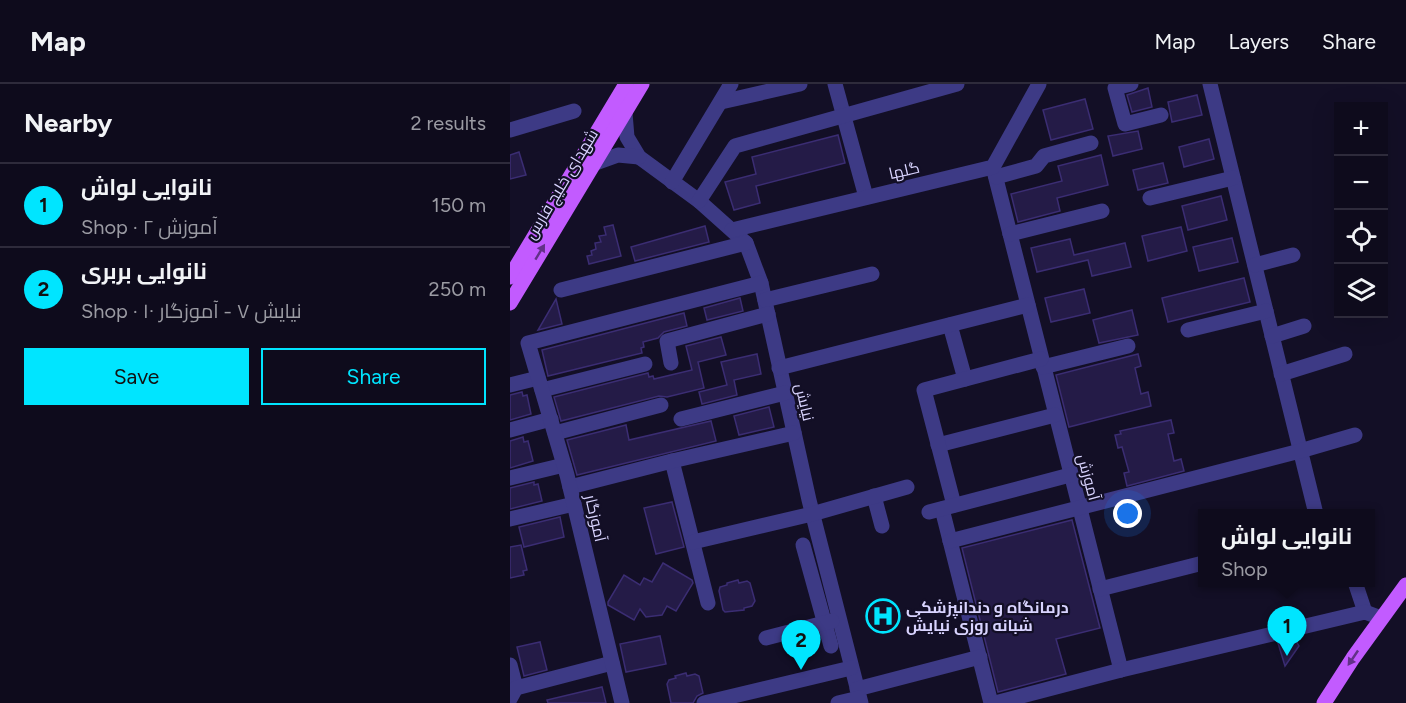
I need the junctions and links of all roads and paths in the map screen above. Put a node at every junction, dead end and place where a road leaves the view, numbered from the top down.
1 (626, 84) edge
2 (642, 84) edge
3 (731, 84) edge
4 (800, 84) edge
5 (835, 84) edge
6 (957, 84) edge
7 (1039, 84) edge
8 (1131, 84) edge
9 (1210, 84) edge
10 (721, 102) junction
11 (574, 111) dead end
12 (625, 113) junction
13 (1161, 115) dead end
14 (844, 117) junction
15 (510, 130) edge
16 (1091, 143) dead end
17 (639, 157) junction
18 (593, 164) junction
19 (994, 172) junction
20 (1233, 178) junction
21 (672, 182) junction
22 (866, 197) junction
23 (1150, 198) dead end
24 (699, 201) junction
25 (1102, 210) dead end
26 (732, 230) junction
27 (1010, 234) junction
28 (746, 243) junction
29 (1293, 255) dead end
30 (1255, 265) junction
31 (873, 274) dead end
32 (510, 277) edge
33 (761, 283) junction
34 (561, 290) dead end
35 (510, 303) edge
36 (1028, 305) junction
37 (766, 307) junction
38 (1266, 311) junction
39 (950, 325) junction
40 (1304, 326) dead end
41 (1188, 330) dead end
42 (1272, 336) junction
43 (1128, 346) dead end
44 (1345, 354) dead end
45 (671, 363) dead end
46 (1042, 363) junction
47 (645, 364) dead end
48 (779, 368) junction
49 (1281, 374) junction
50 (964, 380) junction
51 (540, 384) junction
52 (510, 385) edge
53 (785, 393) junction
54 (662, 405) dead end
55 (1055, 416) junction
56 (681, 419) dead end
57 (553, 426) junction
58 (510, 430) edge
59 (794, 433) junction
60 (1355, 435) dead end
61 (938, 445) junction
62 (1300, 451) junction
63 (672, 461) junction
64 (564, 465) junction
65 (1070, 475) junction
66 (510, 478) edge
67 (570, 487) junction
68 (907, 487) dead end
69 (874, 496) junction
70 (574, 504) junction
71 (1079, 508) junction
72 (942, 509) junction
73 (1315, 509) edge
74 (812, 514) junction
75 (510, 519) edge
76 (882, 526) dead end
77 (950, 541) junction
78 (693, 542) junction
79 (803, 545) dead end
80 (1198, 564) edge
81 (1406, 585) edge
82 (1357, 587) edge
83 (1100, 589) junction
84 (708, 603) dead end
85 (1365, 612) junction
86 (1381, 618) junction
87 (832, 621) junction
88 (766, 638) dead end
89 (831, 646) dead end
90 (980, 657) junction
91 (612, 663) junction
92 (510, 665) edge
93 (852, 668) junction
94 (1121, 670) junction
95 (512, 690) edge
96 (859, 696) edge
97 (622, 703) edge
98 (704, 703) edge
99 (838, 703) edge
100 (993, 703) edge
101 (1324, 703) edge

1 - 32 main road, شهدای خلیج فارس
2 - 12 main road, شهدای خلیج فارس
3 - 10 street
4 - 10 street
5 - 14 street
6 - 14 street
7 - 19 street
8 - 13 street
9 - 20 street
10 - 21 street
11 - 15 street
12 - 17 street, نیایش
12 - 18 main road, شهدای خلیج فارس
14 - 22 street
14 - 24 street
16 - 19 street, گلها
17 - 18 street
17 - 21 street, نیایش
35 -> 18 main road, شهدای خلیج فارس
19 - 22 street, گلها
19 - 27 street, آموزش
20 - 23 street
20 - 30 street
21 - 24 street, نیایش
22 - 26 street, گلها
24 - 26 street, نیایش
25 - 27 street
26 - 28 street, نیایش
27 - 36 street, آموزش
28 - 33 street, نیایش
28 - 34 street
29 - 30 street
30 - 38 street
31 - 37 street
33 - 37 street, نیایش
33 - 51 street, آموزگار
36 - 39 street
36 - 46 street, آموزش
37 - 45 street
37 - 48 street, نیایش
38 - 41 street
38 - 42 street
39 - 48 street
39 - 50 street
40 - 42 street
42 - 49 street
43 - 46 street
44 - 49 street
46 - 50 street
46 - 55 street, آموزش
47 - 51 street
48 - 53 street, نیایش
49 - 62 street
50 - 61 street
51 - 52 street
51 - 57 street, آموزگار
53 - 56 street
53 - 59 street, نیایش
54 - 57 street
55 - 61 street
55 - 65 street, آموزش
57 - 58 street
57 - 64 street, آموزگار
59 - 63 street
59 - 74 street, نیایش
60 - 62 street
61 - 72 street
62 - 71 street
62 - 73 street
63 - 67 street
63 - 78 street
64 - 66 street
64 - 67 street, آموزگار
65 - 71 street, آموزش
65 - 72 street
67 - 70 street, آموزگار
68 - 69 street
69 - 74 street
69 - 76 street
70 - 75 street
70 - 91 street, آموزگار
71 - 77 street
71 - 83 street, آموزش
72 - 77 street
74 - 78 street
74 - 87 street, نیایش
77 - 90 street
78 - 84 street
79 - 87 street
80 - 83 street
81 - 86 main road
82 - 85 street
83 - 94 street, آموزش
85 - 86 street
85 - 94 street
86 -> 101 main road
87 - 88 street
87 - 89 street
87 - 93 street, نیایش
90 - 96 street
90 - 100 street
91 - 95 street
91 - 97 street, آموزگار
92 - 95 street
93 - 96 street, نیایش
93 - 98 street
94 - 100 street
96 - 99 street

